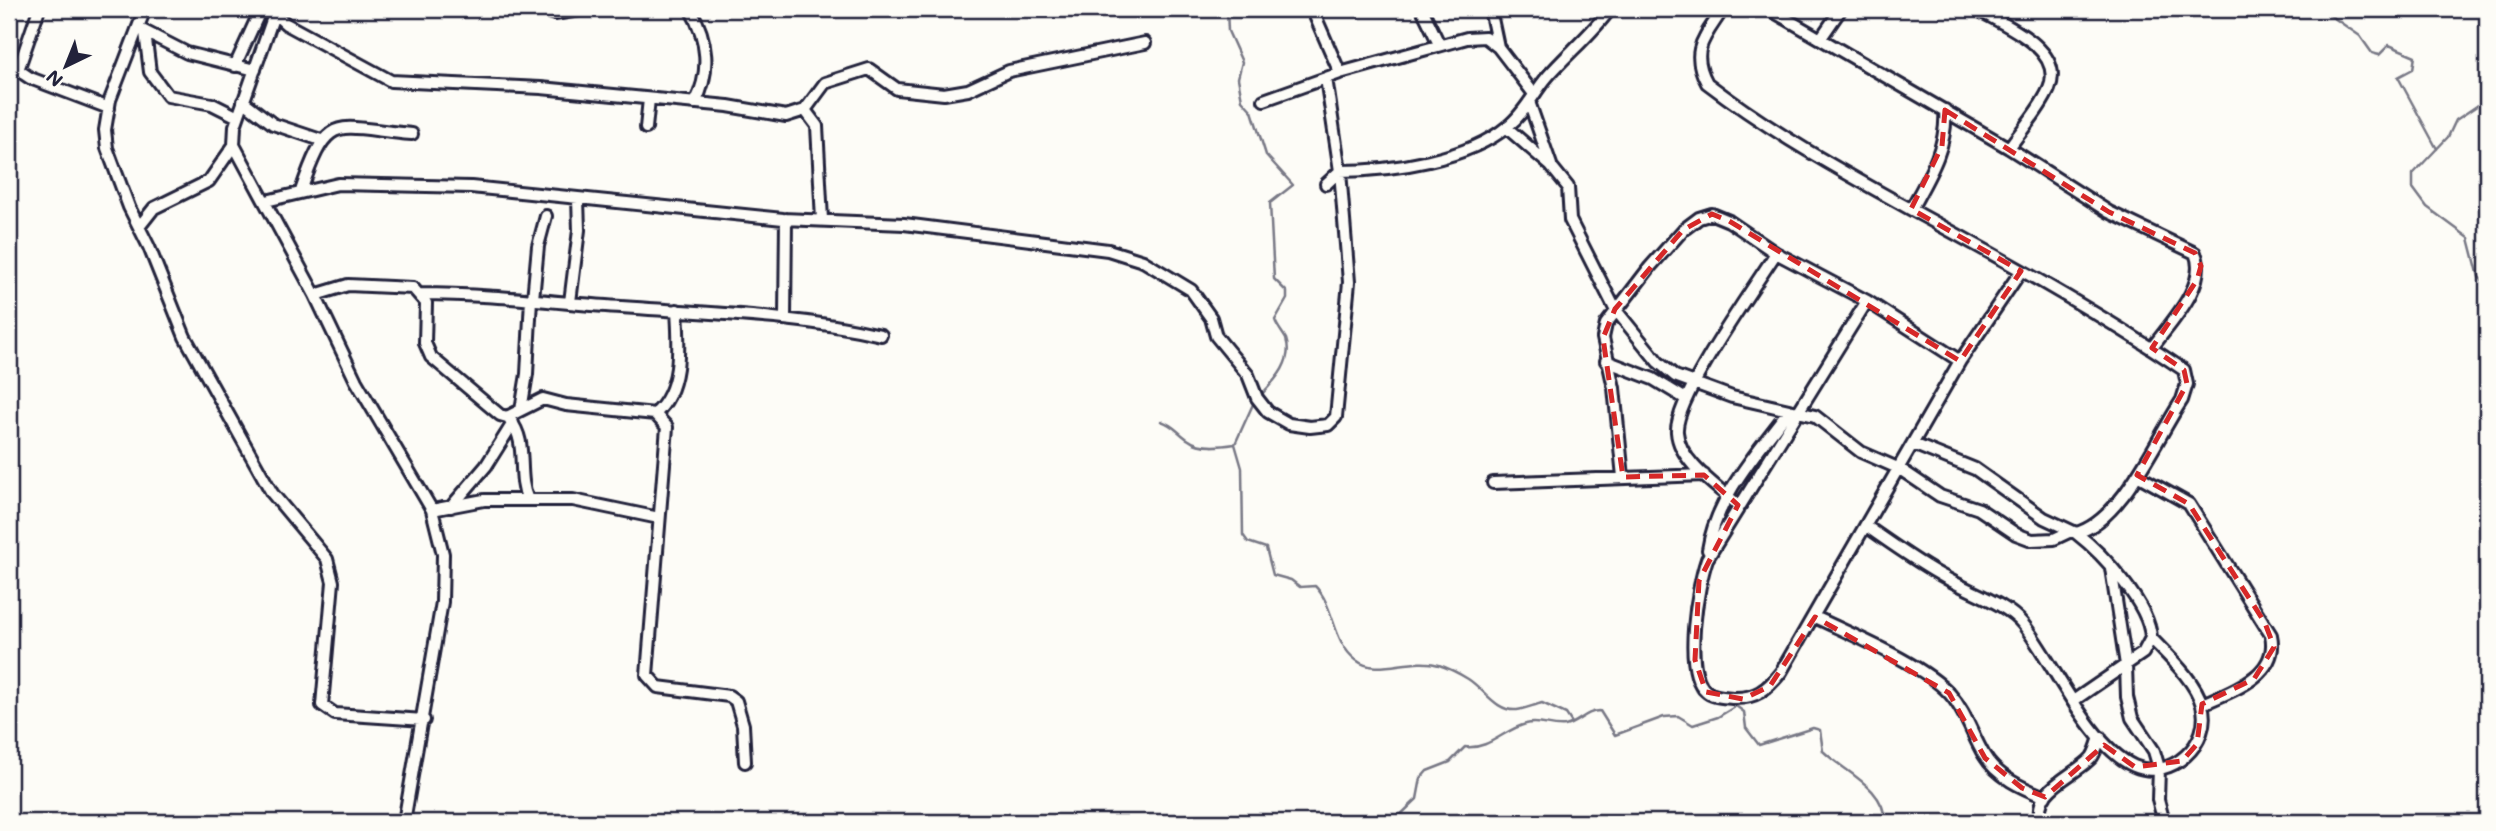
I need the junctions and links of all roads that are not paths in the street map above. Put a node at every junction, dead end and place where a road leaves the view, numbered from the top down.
1 (39, 9) edge
2 (145, 9) edge
3 (261, 9) edge
4 (539, 9) edge
5 (585, 9) edge
6 (690, 9) edge
7 (1312, 9) edge
8 (1422, 9) edge
9 (1490, 9) edge
10 (1608, 9) edge
11 (1723, 9) edge
12 (1769, 9) edge
13 (1841, 9) edge
14 (1976, 9) edge
15 (275, 11) edge
16 (141, 29) junction
17 (1821, 38) junction
18 (1145, 43) dead end
19 (1438, 44) junction
20 (1498, 47) junction
21 (235, 66) junction
22 (255, 70) junction
23 (1340, 72) junction
24 (1326, 78) junction
25 (1531, 98) junction
26 (649, 99) junction
27 (1265, 100) dead end
28 (243, 101) junction
29 (695, 103) junction
30 (109, 108) junction
31 (805, 110) junction
32 (1945, 110) junction
33 (238, 117) junction
34 (646, 128) dead end
35 (1507, 128) junction
36 (412, 134) dead end
37 (321, 140) junction
38 (233, 145) junction
39 (2009, 148) junction
40 (1551, 166) junction
41 (1340, 171) junction
42 (1326, 184) dead end
43 (301, 191) junction
44 (578, 199) junction
45 (266, 201) junction
46 (1911, 209) junction
47 (546, 216) dead end
48 (786, 219) junction
49 (822, 220) junction
50 (139, 227) junction
51 (1776, 253) junction
52 (2021, 271) junction
53 (420, 294) junction
54 (315, 295) junction
55 (532, 299) junction
56 (1867, 301) junction
57 (570, 302) junction
58 (1615, 309) junction
59 (677, 310) junction
60 (785, 319) junction
61 (881, 335) dead end
62 (2152, 348) junction
63 (1606, 361) junction
64 (1960, 361) junction
65 (1694, 385) junction
66 (1686, 399) junction
67 (522, 410) junction
68 (1793, 410) junction
69 (655, 414) junction
70 (510, 420) junction
71 (1913, 444) junction
72 (1899, 469) junction
73 (1704, 475) junction
74 (2137, 475) junction
75 (1623, 477) junction
76 (1493, 482) dead end
77 (1729, 496) junction
78 (528, 500) junction
79 (1738, 505) junction
80 (451, 507) junction
81 (432, 510) junction
82 (659, 518) junction
83 (1866, 526) junction
84 (2074, 532) junction
85 (1707, 559) junction
86 (2110, 568) junction
87 (1815, 617) junction
88 (2151, 638) junction
89 (2126, 665) junction
90 (2073, 701) junction
91 (2202, 704) junction
92 (424, 720) junction
93 (2100, 737) junction
94 (745, 762) dead end
95 (2159, 768) junction
96 (2045, 797) junction
97 (404, 822) edge
98 (2042, 822) edge
99 (2164, 822) edge

1 - 30 street
2 - 16 street
3 - 21 street
4 - 5 street
6 - 29 street
7 - 23 street
8 - 19 street
9 - 20 street
10 - 25 street
11 - 46 street
12 - 17 street
13 - 17 street
14 - 39 street
15 - 22 street
15 - 26 street
16 - 21 street
16 - 30 street
16 - 33 street
17 - 32 street
18 - 31 street
19 - 20 street
19 - 23 street
20 - 25 street
21 - 22 street
22 - 28 street
23 - 24 street
24 - 27 street
24 - 41 street
25 - 35 street
25 - 40 street
26 - 29 street
26 - 34 street
28 - 33 street
28 - 37 street
29 - 31 street
30 - 50 street
31 - 49 street
32 - 39 street
32 - 46 street
33 - 38 street
35 - 40 street
35 - 41 street
36 - 37 street
37 - 43 street
38 - 45 street
38 - 50 street
39 - 62 street
40 - 58 street
41 - 42 street
41 - 49 street
43 - 44 street
43 - 45 street
44 - 48 street
44 - 57 street
45 - 54 street
46 - 52 street
47 - 55 street
48 - 49 street
48 - 60 street
50 - 92 street
51 - 56 street
51 - 58 street
51 - 65 street
52 - 62 street
52 - 64 street
53 - 54 street
53 - 55 street
53 - 70 street
54 - 81 street
55 - 57 street
55 - 67 street
56 - 64 street
56 - 68 street
57 - 59 street
58 - 63 street
58 - 65 street
59 - 60 street
59 - 69 street
60 - 61 street
62 - 74 street
63 - 66 street
63 - 75 street
64 - 71 street
65 - 66 street
65 - 68 street
66 - 73 street
67 - 69 street
67 - 70 street
68 - 72 street
68 - 77 street
68 - 79 street
69 - 82 street
70 - 78 street
70 - 80 street
71 - 72 street
71 - 84 street
72 - 83 street
72 - 84 street
73 - 75 street
73 - 77 street
74 - 84 street
74 - 91 street
75 - 76 street
77 - 79 street
77 - 85 street
78 - 80 street
78 - 82 street
79 - 85 street
80 - 81 street
81 - 92 street
82 - 94 street
83 - 87 street
83 - 90 street
84 - 86 street
85 - 87 street
86 - 88 street
86 - 89 street
87 - 96 street
88 - 89 street
88 - 91 street
89 - 90 street
89 - 95 street
90 - 93 street
91 - 95 street
92 - 97 street
93 - 95 street
93 - 96 street
95 - 99 street
96 - 98 street

